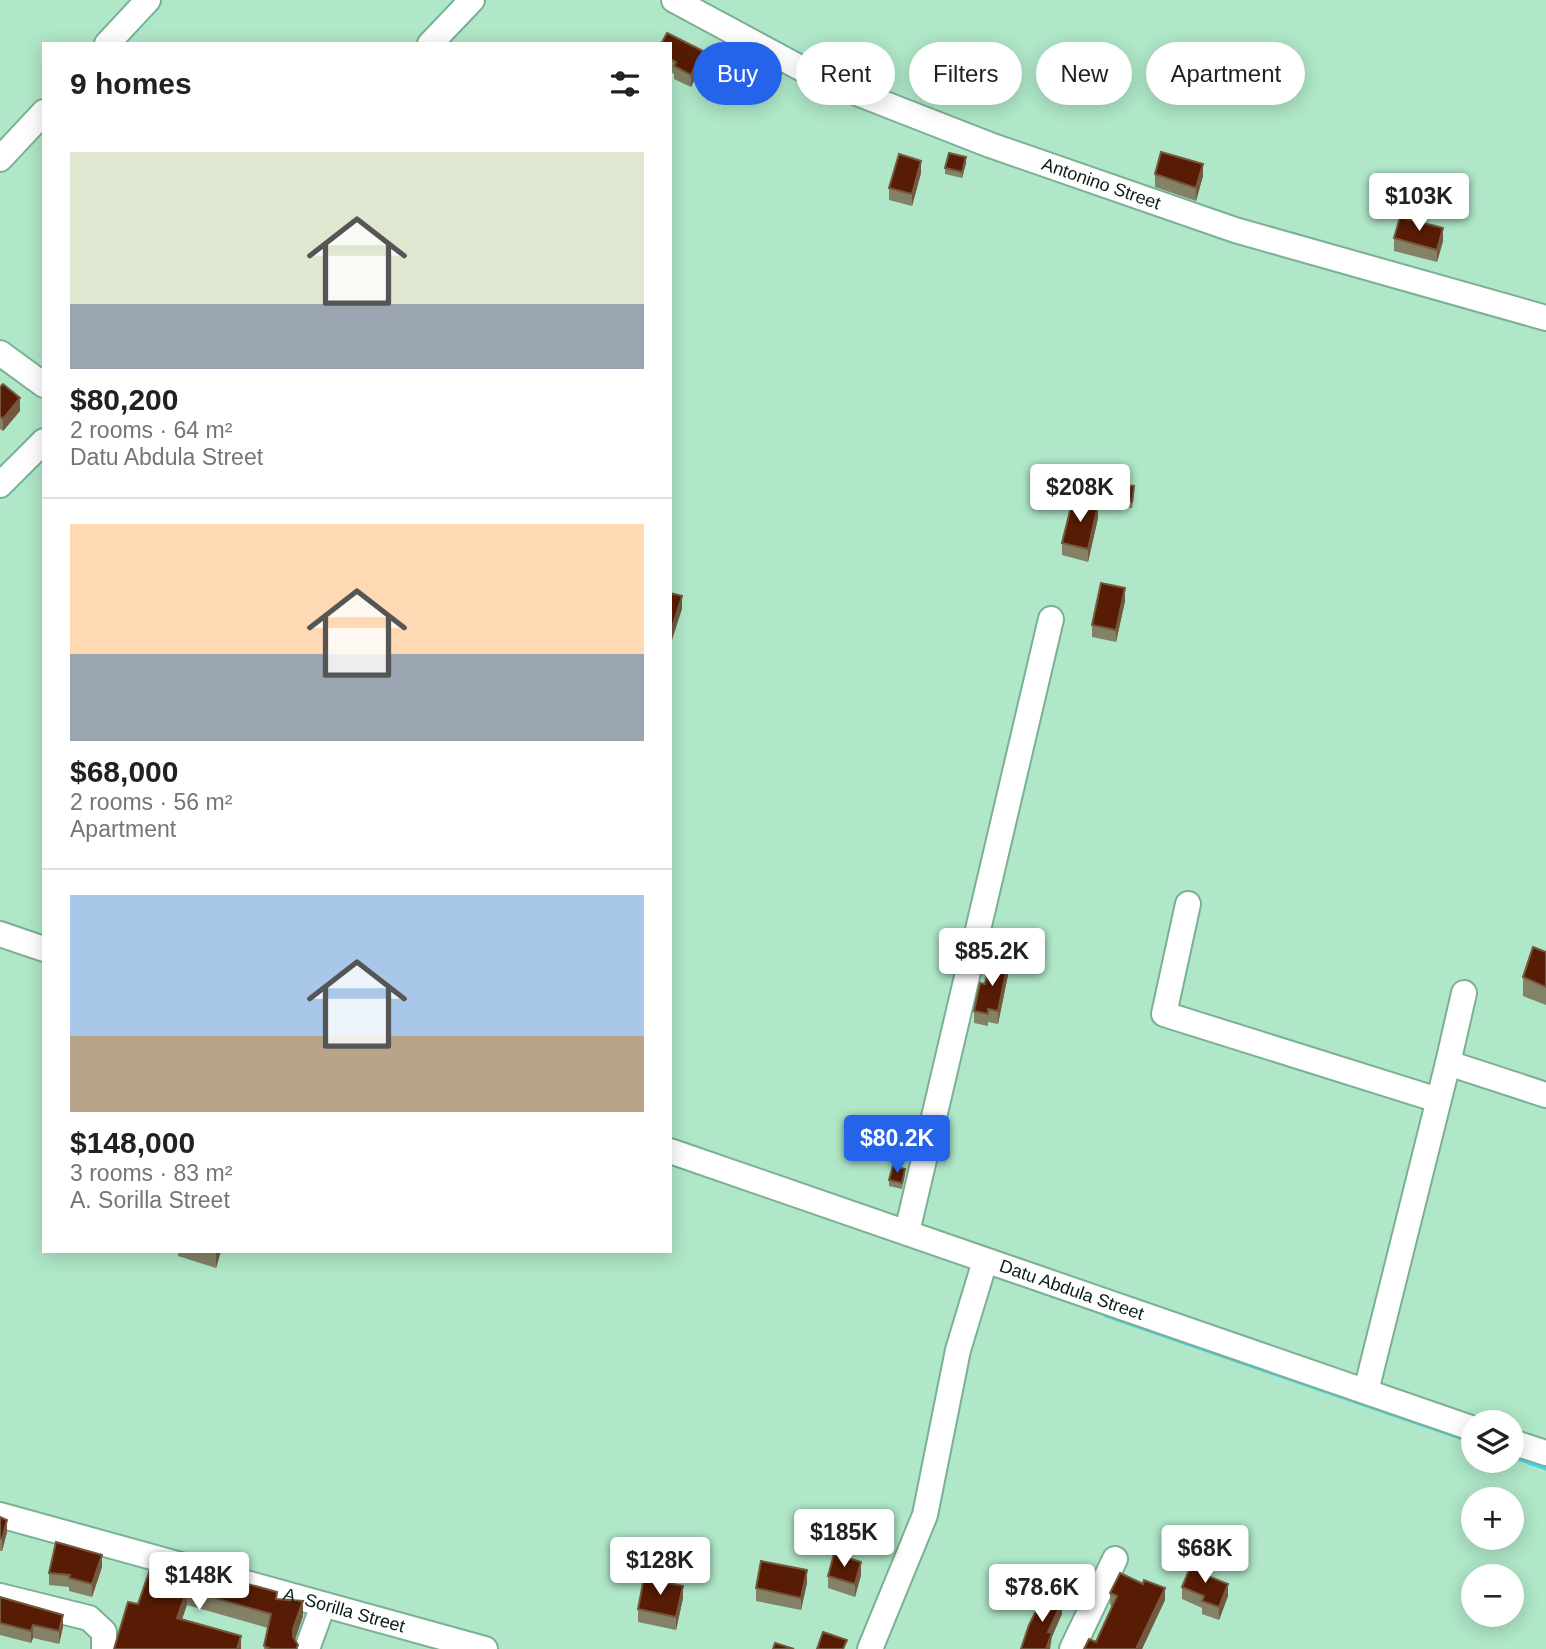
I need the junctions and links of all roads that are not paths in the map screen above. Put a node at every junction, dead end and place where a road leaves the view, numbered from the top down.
1 (148, 0) edge
2 (472, 0) edge
3 (674, 0) edge
4 (109, 42) edge
5 (432, 42) edge
6 (42, 114) edge
7 (0, 159) edge
8 (1546, 318) edge
9 (0, 353) edge
10 (42, 384) edge
11 (42, 443) edge
12 (0, 485) edge
13 (1051, 619) dead end
14 (1188, 904) dead end
15 (0, 934) edge
16 (42, 947) edge
17 (1464, 993) dead end
18 (1448, 1063) junction
19 (1546, 1095) edge
20 (1438, 1100) junction
21 (672, 1152) edge
22 (907, 1232) junction
23 (985, 1261) junction
24 (1366, 1391) junction
25 (1461, 1424) edge
26 (1524, 1446) edge
27 (1546, 1454) edge
28 (0, 1515) edge
29 (1115, 1559) dead end
30 (0, 1596) edge
31 (323, 1605) junction
32 (104, 1649) edge
33 (307, 1649) edge
34 (485, 1649) edge
35 (870, 1649) edge
36 (1072, 1649) edge

1 - 4 street
2 - 5 street
3 - 8 street, Antonino Street
6 - 7 street
9 - 10 street
11 - 12 street
13 - 22 street
14 - 20 street
15 - 16 street
17 - 18 street
18 - 19 street
18 - 20 street
20 - 24 street
21 - 22 street, Datu Abdula Street
22 - 23 street, Datu Abdula Street
23 - 24 street, Datu Abdula Street
23 - 35 street
24 - 25 street, Datu Abdula Street
26 - 27 street
28 - 31 street, A. Sorilla Street
29 - 36 street
30 - 32 street
31 - 33 street
31 - 34 street, A. Sorilla Street

